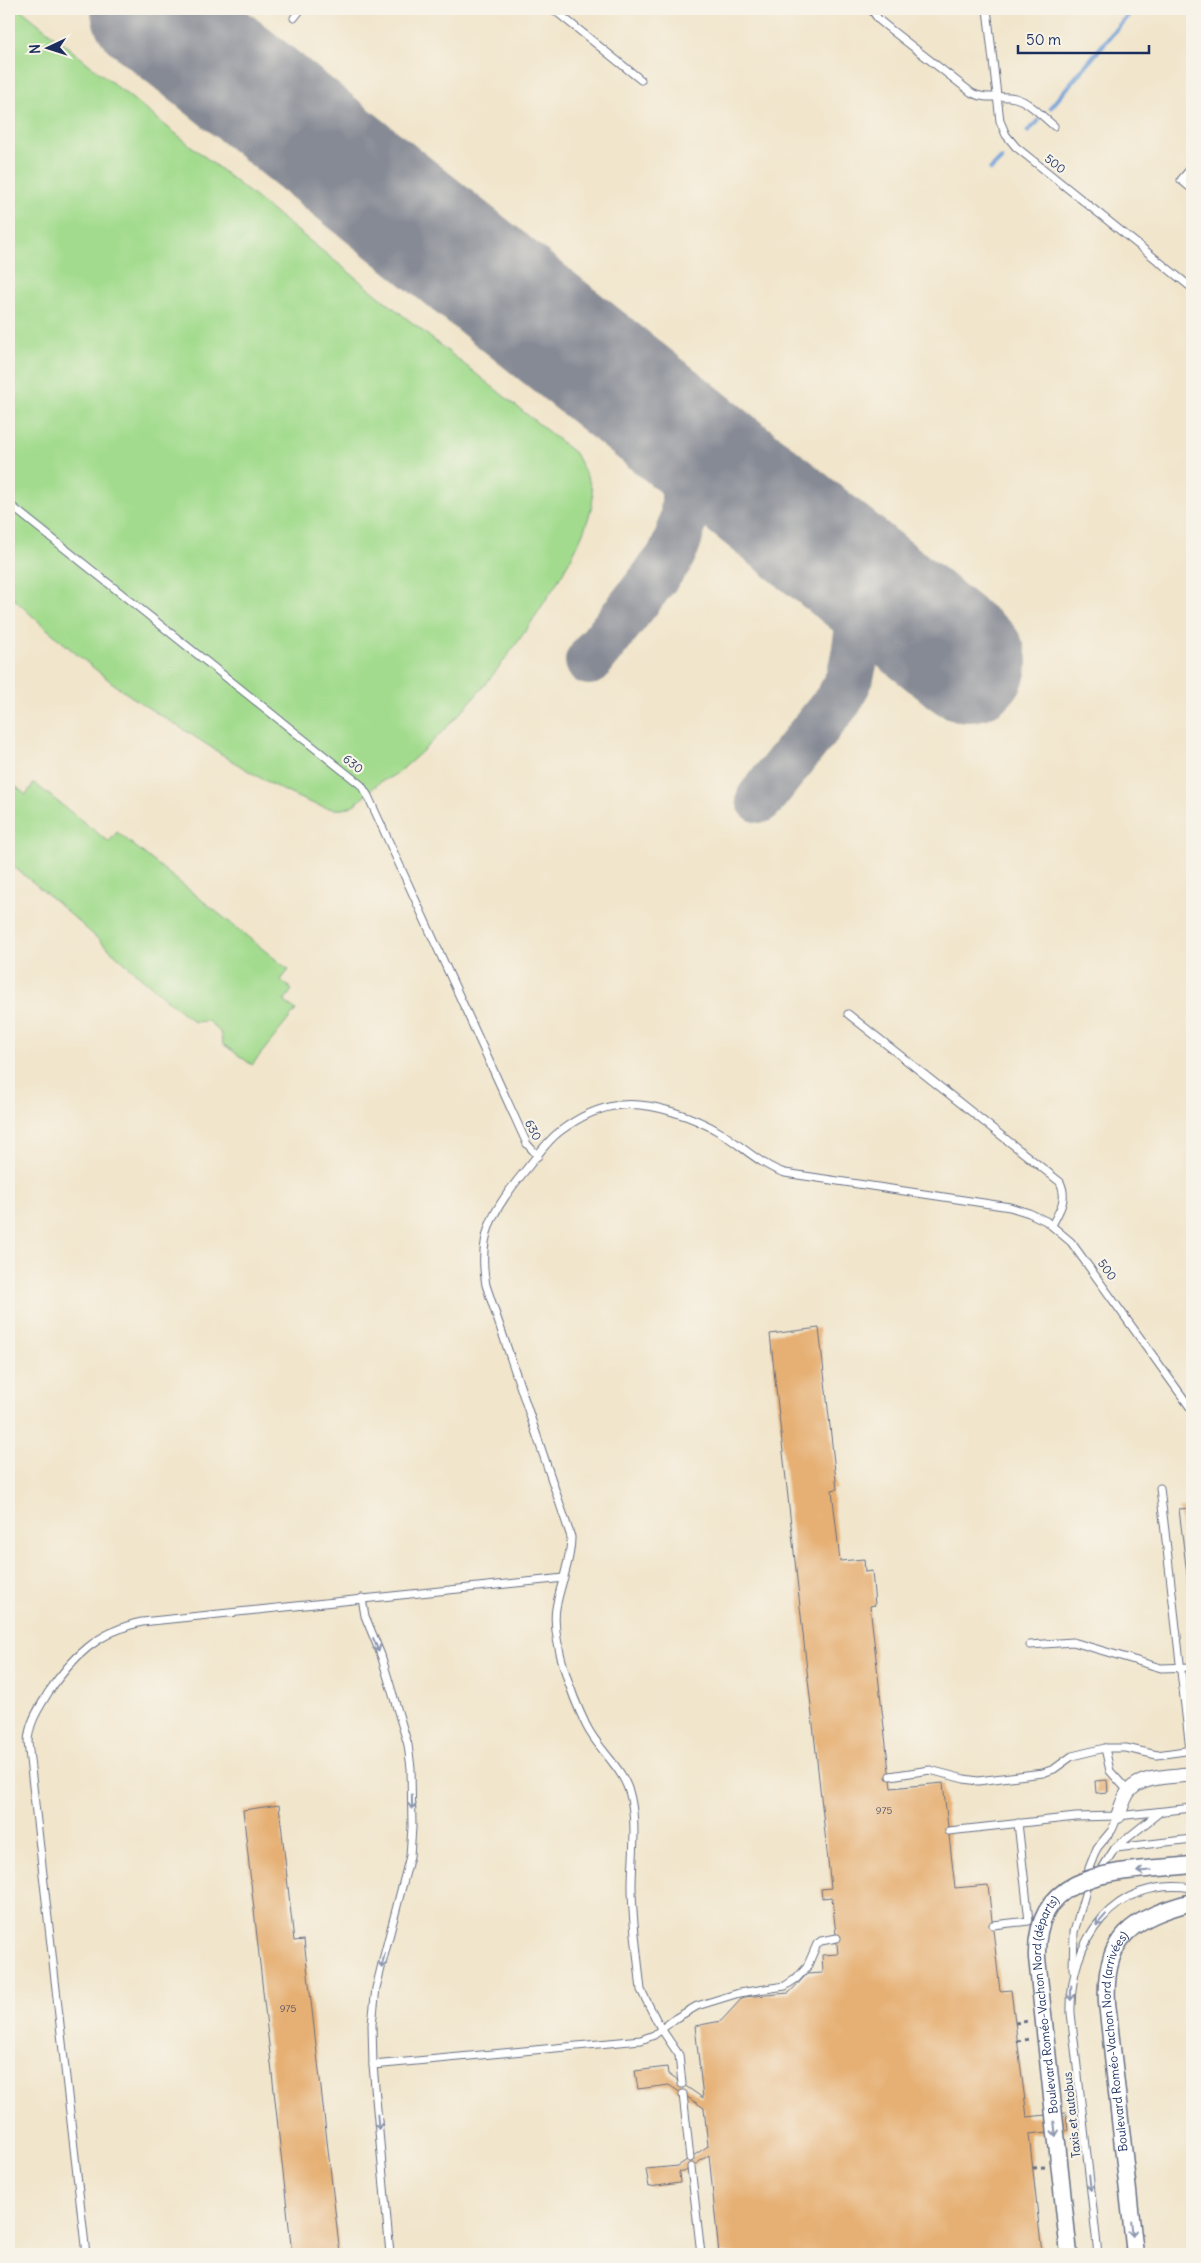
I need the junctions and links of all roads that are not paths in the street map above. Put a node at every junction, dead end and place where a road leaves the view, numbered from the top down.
1 (301, 9) edge
2 (553, 9) edge
3 (872, 9) edge
4 (987, 9) edge
5 (294, 18) dead end
6 (641, 80) dead end
7 (997, 98) junction
8 (1054, 126) dead end
9 (1192, 167) edge
10 (1192, 189) edge
11 (1192, 288) edge
12 (9, 504) edge
13 (848, 1014) dead end
14 (538, 1156) junction
15 (1052, 1225) junction
16 (1192, 1410) edge
17 (1160, 1488) dead end
18 (564, 1578) junction
19 (362, 1598) junction
20 (1030, 1645) dead end
21 (1192, 1668) edge
22 (1181, 1669) junction
23 (1105, 1748) junction
24 (1191, 1750) edge
25 (1192, 1774) edge
26 (890, 1776) dead end
27 (1128, 1791) junction
28 (1192, 1808) edge
29 (1160, 1812) junction
30 (1118, 1816) junction
31 (1018, 1823) junction
32 (949, 1831) dead end
33 (1192, 1839) edge
34 (1115, 1848) junction
35 (1192, 1865) edge
36 (1192, 1888) edge
37 (1085, 1894) junction
38 (1192, 1902) edge
39 (993, 1925) dead end
40 (837, 1938) dead end
41 (1073, 1974) junction
42 (662, 2029) junction
43 (372, 2065) junction
44 (682, 2084) dead end
45 (683, 2094) dead end
46 (690, 2158) dead end
47 (691, 2167) dead end
48 (86, 2254) edge
49 (390, 2254) edge
50 (701, 2254) edge
51 (1070, 2254) edge
52 (1098, 2254) edge
53 (1135, 2254) edge

1 - 5 lane
2 - 6 lane
3 - 7 lane
4 - 7 lane, 500
7 - 8 lane
7 - 11 lane, 500
9 - 10 lane
12 - 14 lane, 630
13 - 15 lane
14 - 15 lane, 500
14 - 18 lane, 500
15 - 16 lane, 500
17 - 22 lane
18 - 19 lane
18 - 42 lane, 500
19 -> 43 lane
19 - 48 lane
20 - 22 lane
21 - 22 lane
22 - 24 lane
23 - 24 lane
23 - 26 lane
23 - 27 lane
25 - 27 street
27 - 30 street
28 - 29 lane
29 - 30 lane
29 - 34 lane
30 - 31 lane
30 - 37 lane
31 - 32 lane
31 - 39 lane
33 - 34 lane
34 - 37 lane
35 -> 51 street, Boulevard Roméo-Vachon Nord (départs), bridge
36 -> 41 lane, Taxis et autobus
37 - 41 lane, Taxis et autobus
38 -> 53 street, Boulevard Roméo-Vachon Nord (arrivées)
40 - 42 lane
41 -> 52 lane, Taxis et autobus
42 - 43 lane
42 - 44 lane, 500
43 -> 49 lane
45 - 46 lane
47 - 50 lane

